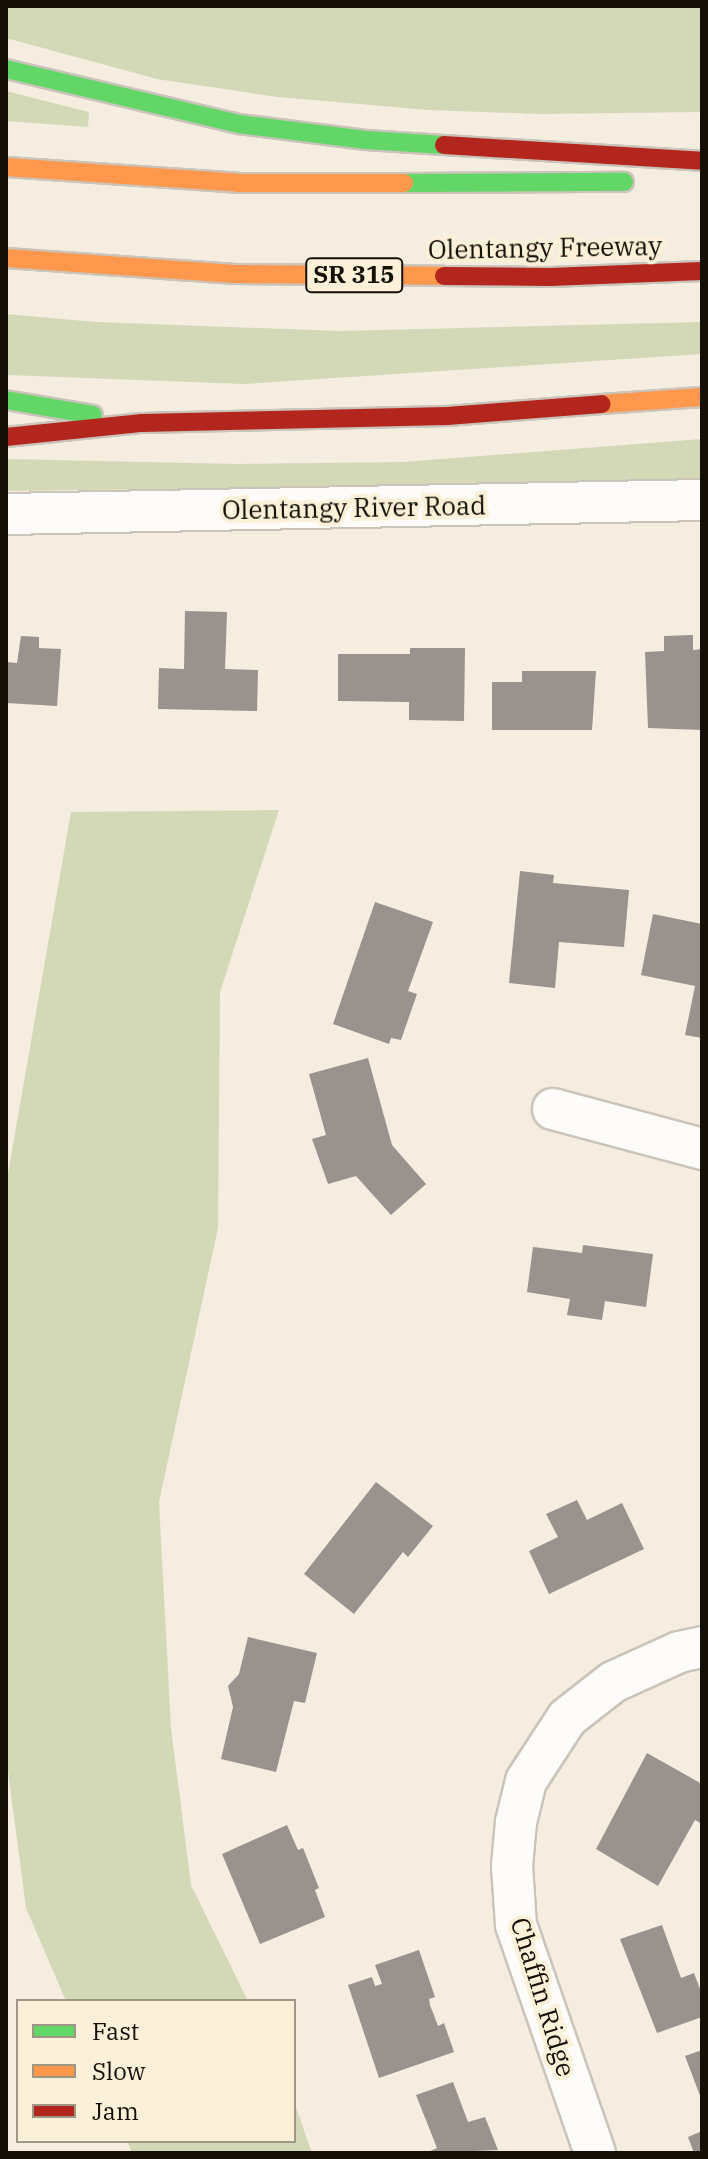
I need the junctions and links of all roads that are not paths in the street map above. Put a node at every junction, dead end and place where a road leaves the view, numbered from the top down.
1 (6, 69) edge
2 (702, 161) edge
3 (6, 167) edge
4 (641, 182) dead end
5 (6, 258) edge
6 (702, 271) edge
7 (702, 397) edge
8 (6, 400) edge
9 (142, 423) junction
10 (6, 437) edge
11 (702, 500) edge
12 (6, 514) edge
13 (553, 1109) dead end
14 (702, 1149) edge
15 (702, 1647) edge
16 (595, 2153) edge

1 - 2 main road
3 - 4 main road
5 - 6 main road, Olentangy Freeway / SR 315
7 - 9 main road
8 - 9 main road
9 - 10 main road
11 - 12 street, Olentangy River Road
13 - 14 street
15 - 16 street, Chaffin Ridge

